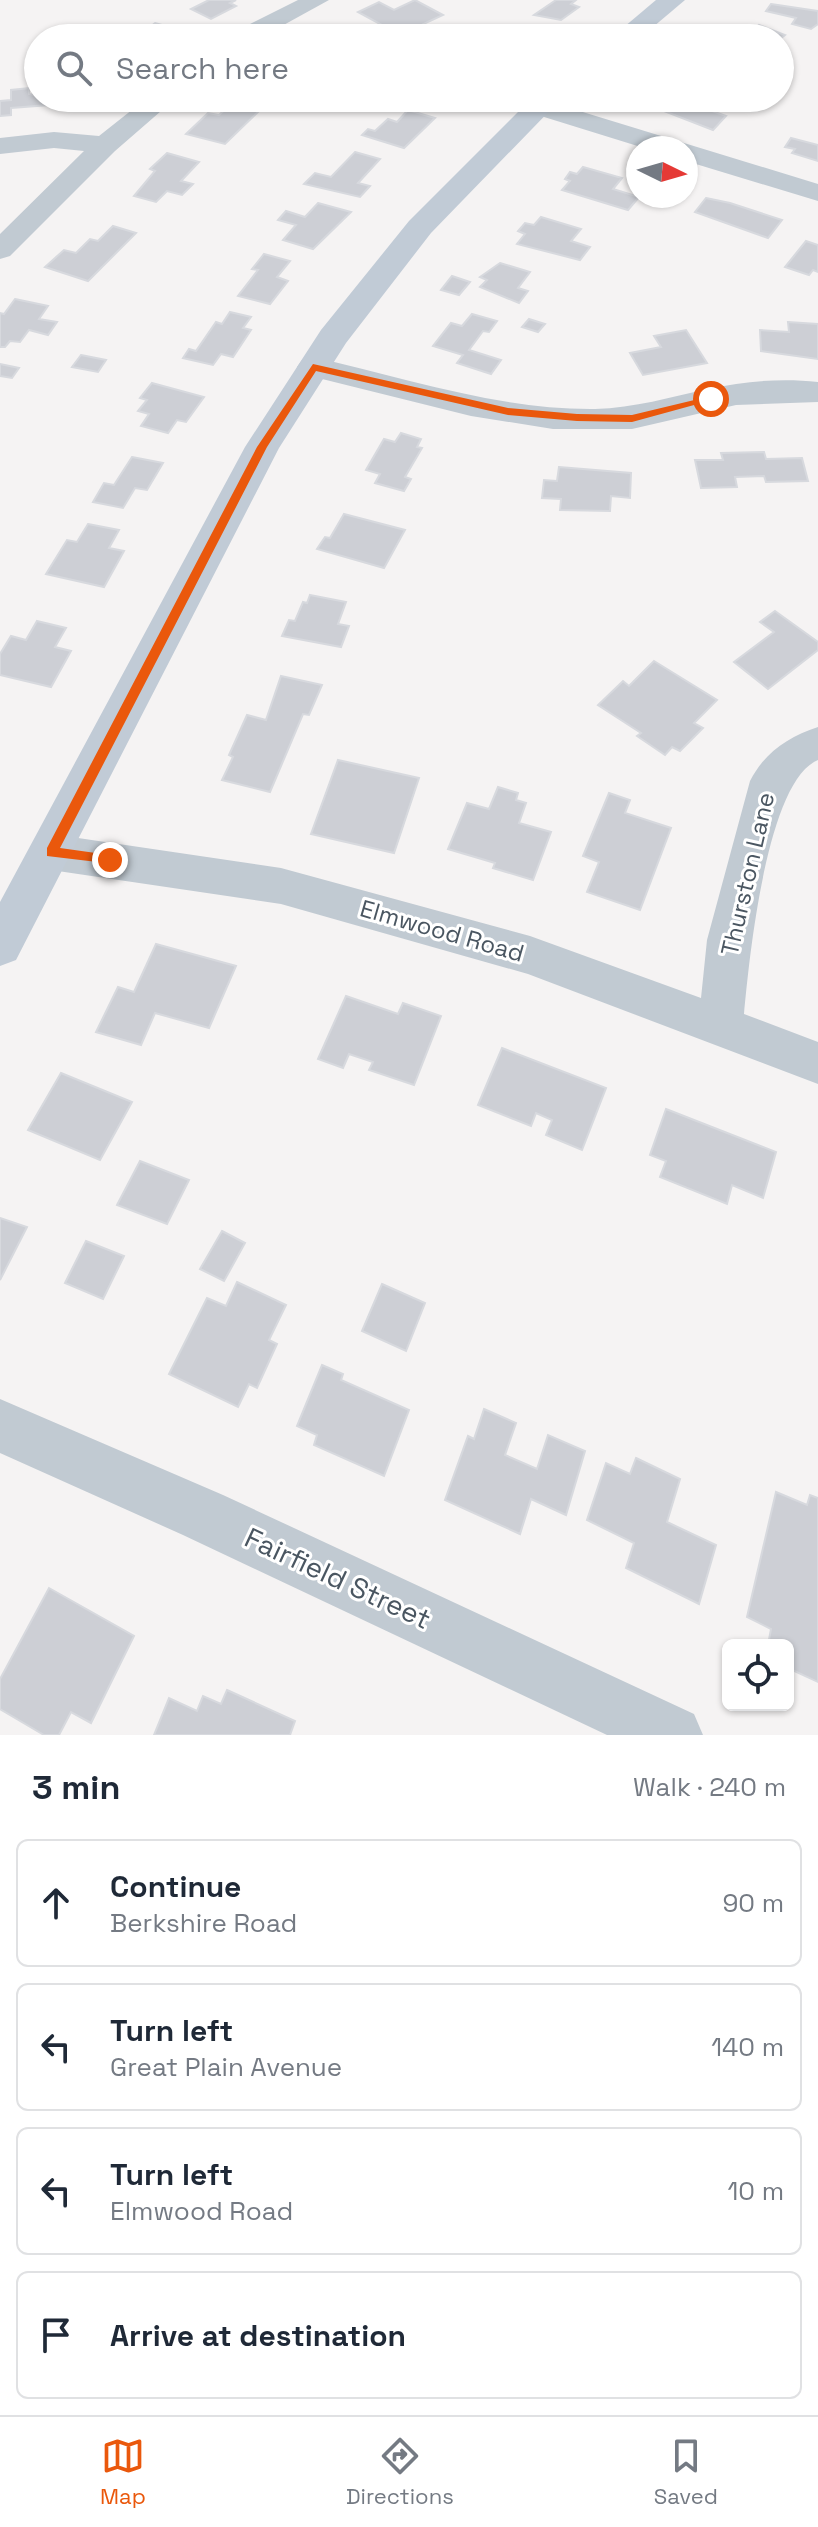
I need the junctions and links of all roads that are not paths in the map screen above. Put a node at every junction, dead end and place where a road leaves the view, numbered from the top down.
1 (317, 0) edge
2 (672, 0) edge
3 (269, 24) edge
4 (642, 24) edge
5 (146, 112) edge
6 (533, 112) edge
7 (571, 112) edge
8 (638, 136) edge
9 (105, 145) junction
10 (0, 146) edge
11 (698, 156) edge
12 (818, 193) edge
13 (0, 250) edge
14 (313, 367) junction
15 (818, 392) edge
16 (818, 743) edge
17 (51, 852) junction
18 (0, 946) edge
19 (720, 1029) junction
20 (818, 1063) edge
21 (0, 1426) edge
22 (673, 1735) edge

1 - 3 street
2 - 4 main road
5 - 9 street
6 - 14 main road
7 - 8 street
9 - 10 street
9 - 13 street
11 - 12 street
14 - 15 street
14 - 17 main road
16 - 19 street, Thurston Lane
17 - 18 main road
17 - 19 street, Elmwood Road
19 - 20 street, Elmwood Road
21 - 22 street, Fairfield Street

